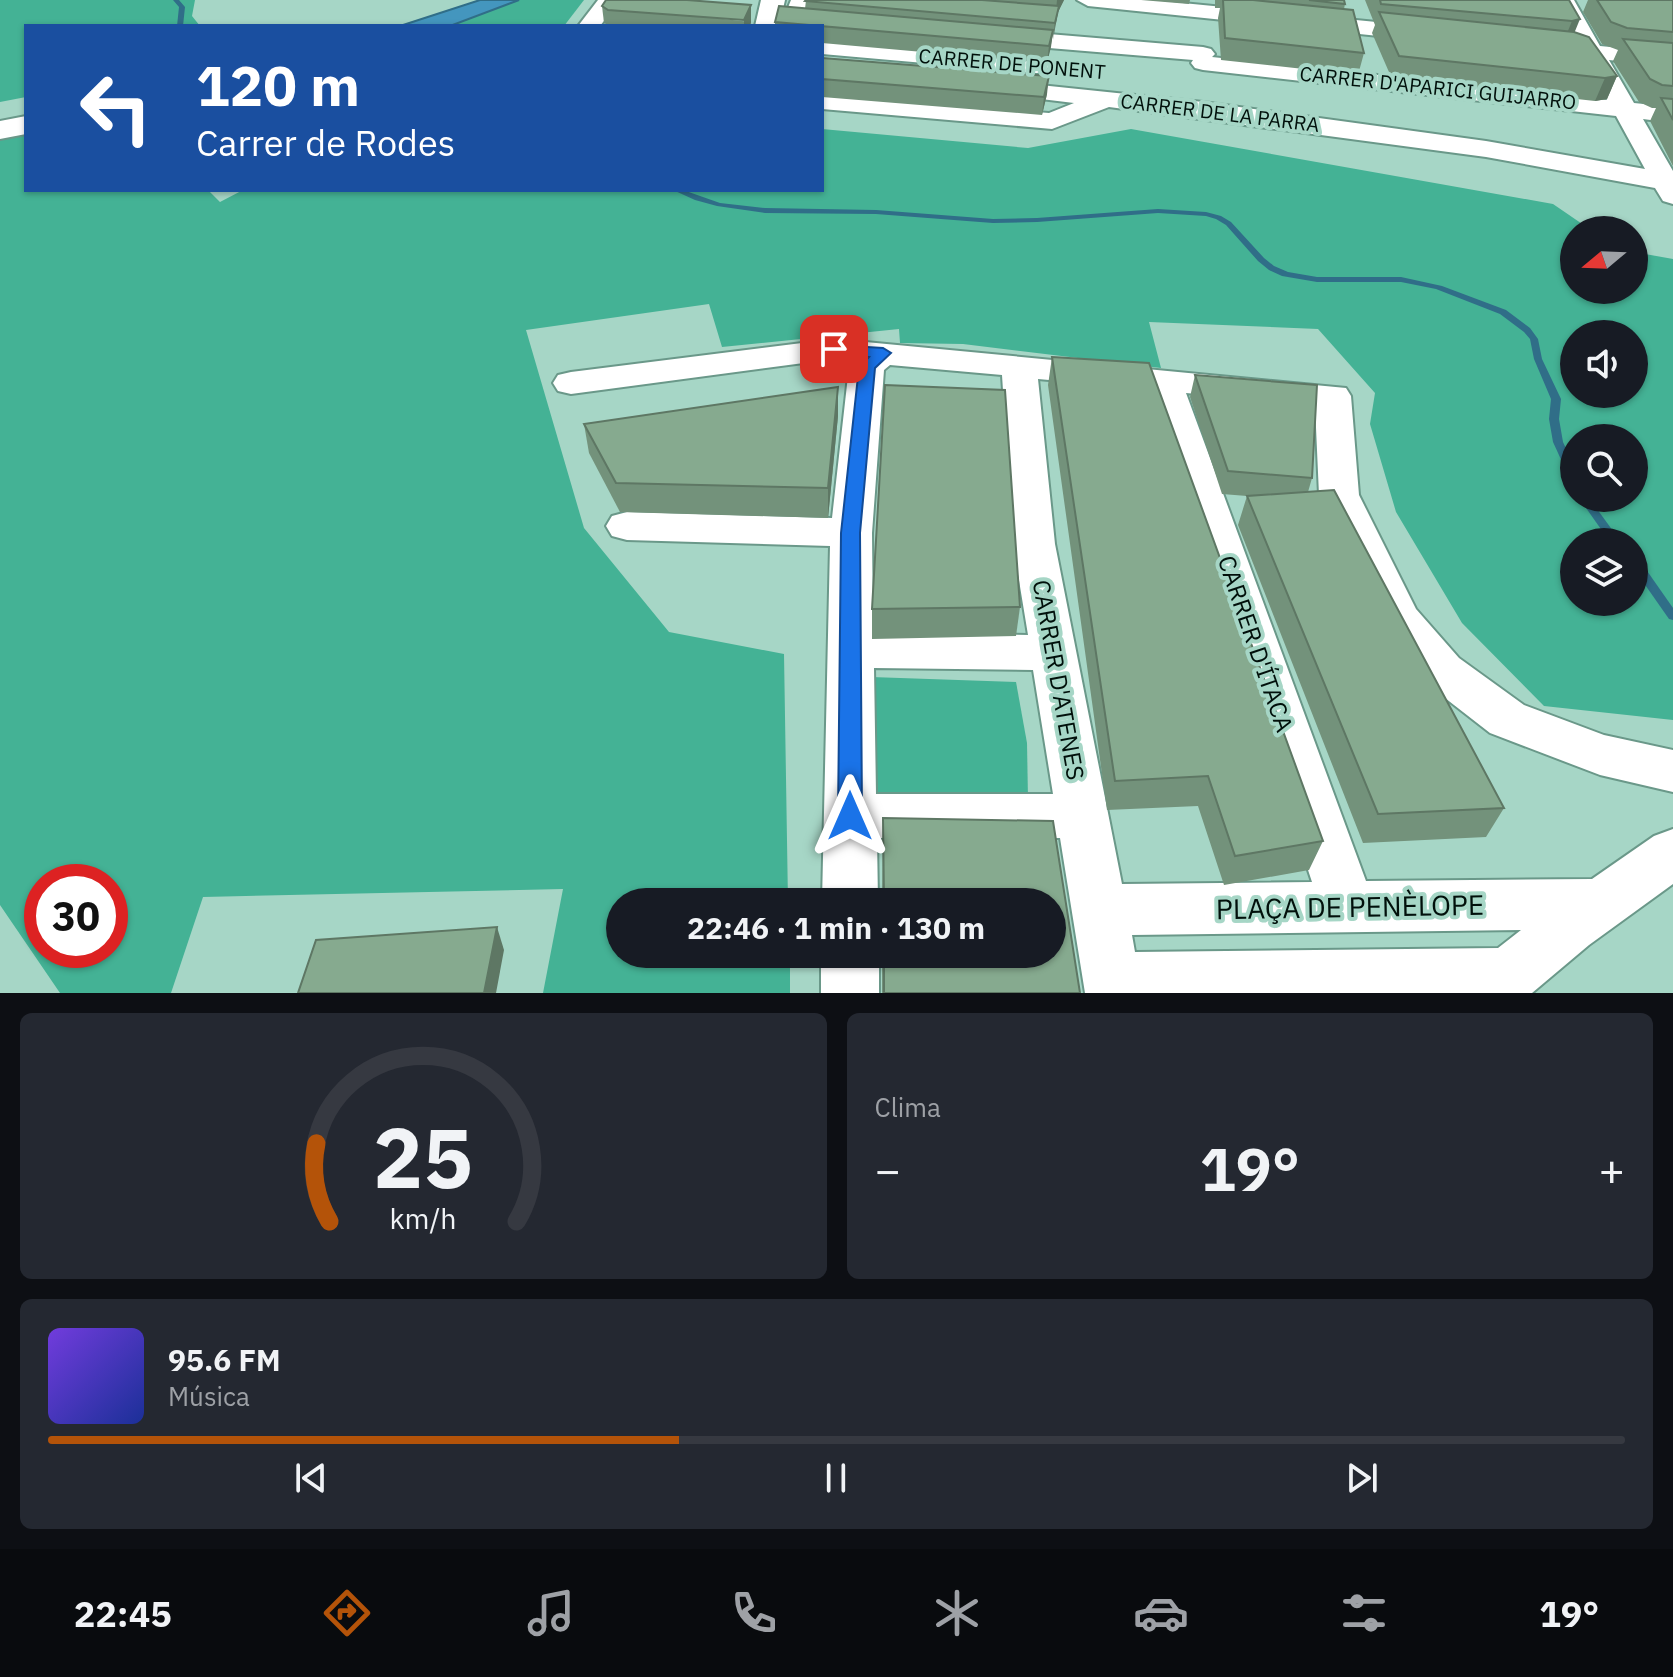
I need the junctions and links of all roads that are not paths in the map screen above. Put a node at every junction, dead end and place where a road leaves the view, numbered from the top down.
1 (609, 0) edge
2 (773, 0) edge
3 (802, 0) edge
4 (809, 0) edge
5 (1350, 0) edge
6 (1538, 0) edge
7 (1564, 1) edge
8 (840, 2) edge
9 (1596, 6) dead end
10 (1083, 7) edge
11 (591, 24) edge
12 (767, 24) edge
13 (854, 25) edge
14 (1358, 27) junction
15 (975, 35) edge
16 (1452, 37) edge
17 (1065, 43) junction
18 (1200, 45) edge
19 (1530, 45) edge
20 (824, 47) edge
21 (1593, 52) junction
22 (1673, 60) edge
23 (916, 80) edge
24 (1059, 80) junction
25 (1375, 81) junction
26 (1108, 99) junction
27 (824, 102) edge
28 (1624, 109) junction
29 (1203, 110) junction
30 (1673, 115) edge
31 (1052, 121) junction
32 (24, 125) edge
33 (0, 130) edge
34 (1616, 171) junction
35 (1671, 188) edge
36 (883, 353) junction
37 (1163, 380) junction
38 (571, 383) dead end
39 (1012, 393) junction
40 (627, 526) dead end
41 (851, 533) junction
42 (850, 650) junction
43 (1053, 653) junction
44 (1673, 771) edge
45 (850, 816) junction
46 (1082, 816) junction
47 (1673, 853) edge
48 (850, 888) edge
49 (1601, 904) junction
50 (1348, 907) junction
51 (1099, 910) junction
52 (850, 968) edge
53 (1496, 984) edge
54 (1113, 986) edge
55 (850, 993) edge

1 - 11 street
2 - 12 street
3 - 13 street
4 - 8 street
5 - 14 street
6 - 7 street
7 - 9 street
7 - 21 street
10 - 17 street
10 - 18 street
14 - 16 street
14 - 18 street
14 - 25 street
15 - 17 street
17 - 18 street
17 - 24 street
18 - 25 street, CARRER D'APARICI GUIJARRO
18 - 29 street
19 - 21 street
20 - 24 street, CARRER DE PONENT
21 - 22 street
21 - 28 street
23 - 24 street, CARRER DE LA PARRA
24 - 26 street, CARRER DE LA PARRA
24 - 31 street
25 - 28 street, CARRER D'APARICI GUIJARRO
25 - 34 street, CARRER DE LA PARRA
26 - 29 street, CARRER DE LA PARRA
26 - 31 street
27 - 31 street
28 - 30 street, CARRER D'APARICI GUIJARRO
28 - 35 street
29 - 34 street, CARRER DE LA PARRA
32 - 33 street
34 - 35 street, CARRER DE LA PARRA
36 - 38 street
36 - 39 street
36 - 41 street
37 - 39 street
37 - 44 street
37 - 50 street, CARRER D'ÍTACA
39 - 43 street, CARRER D'ATENES
40 - 41 street
41 - 42 street
42 - 43 street
42 - 45 street
43 - 46 street, CARRER D'ATENES
45 - 46 street
45 - 48 street
46 - 51 street, CARRER D'ATENES
47 - 49 street
49 - 50 street, PLAÇA DE PENÈLOPE
49 - 53 street
50 - 51 street, PLAÇA DE PENÈLOPE
51 - 54 street, CARRER D'ATENES
52 - 55 street
53 - 54 street

